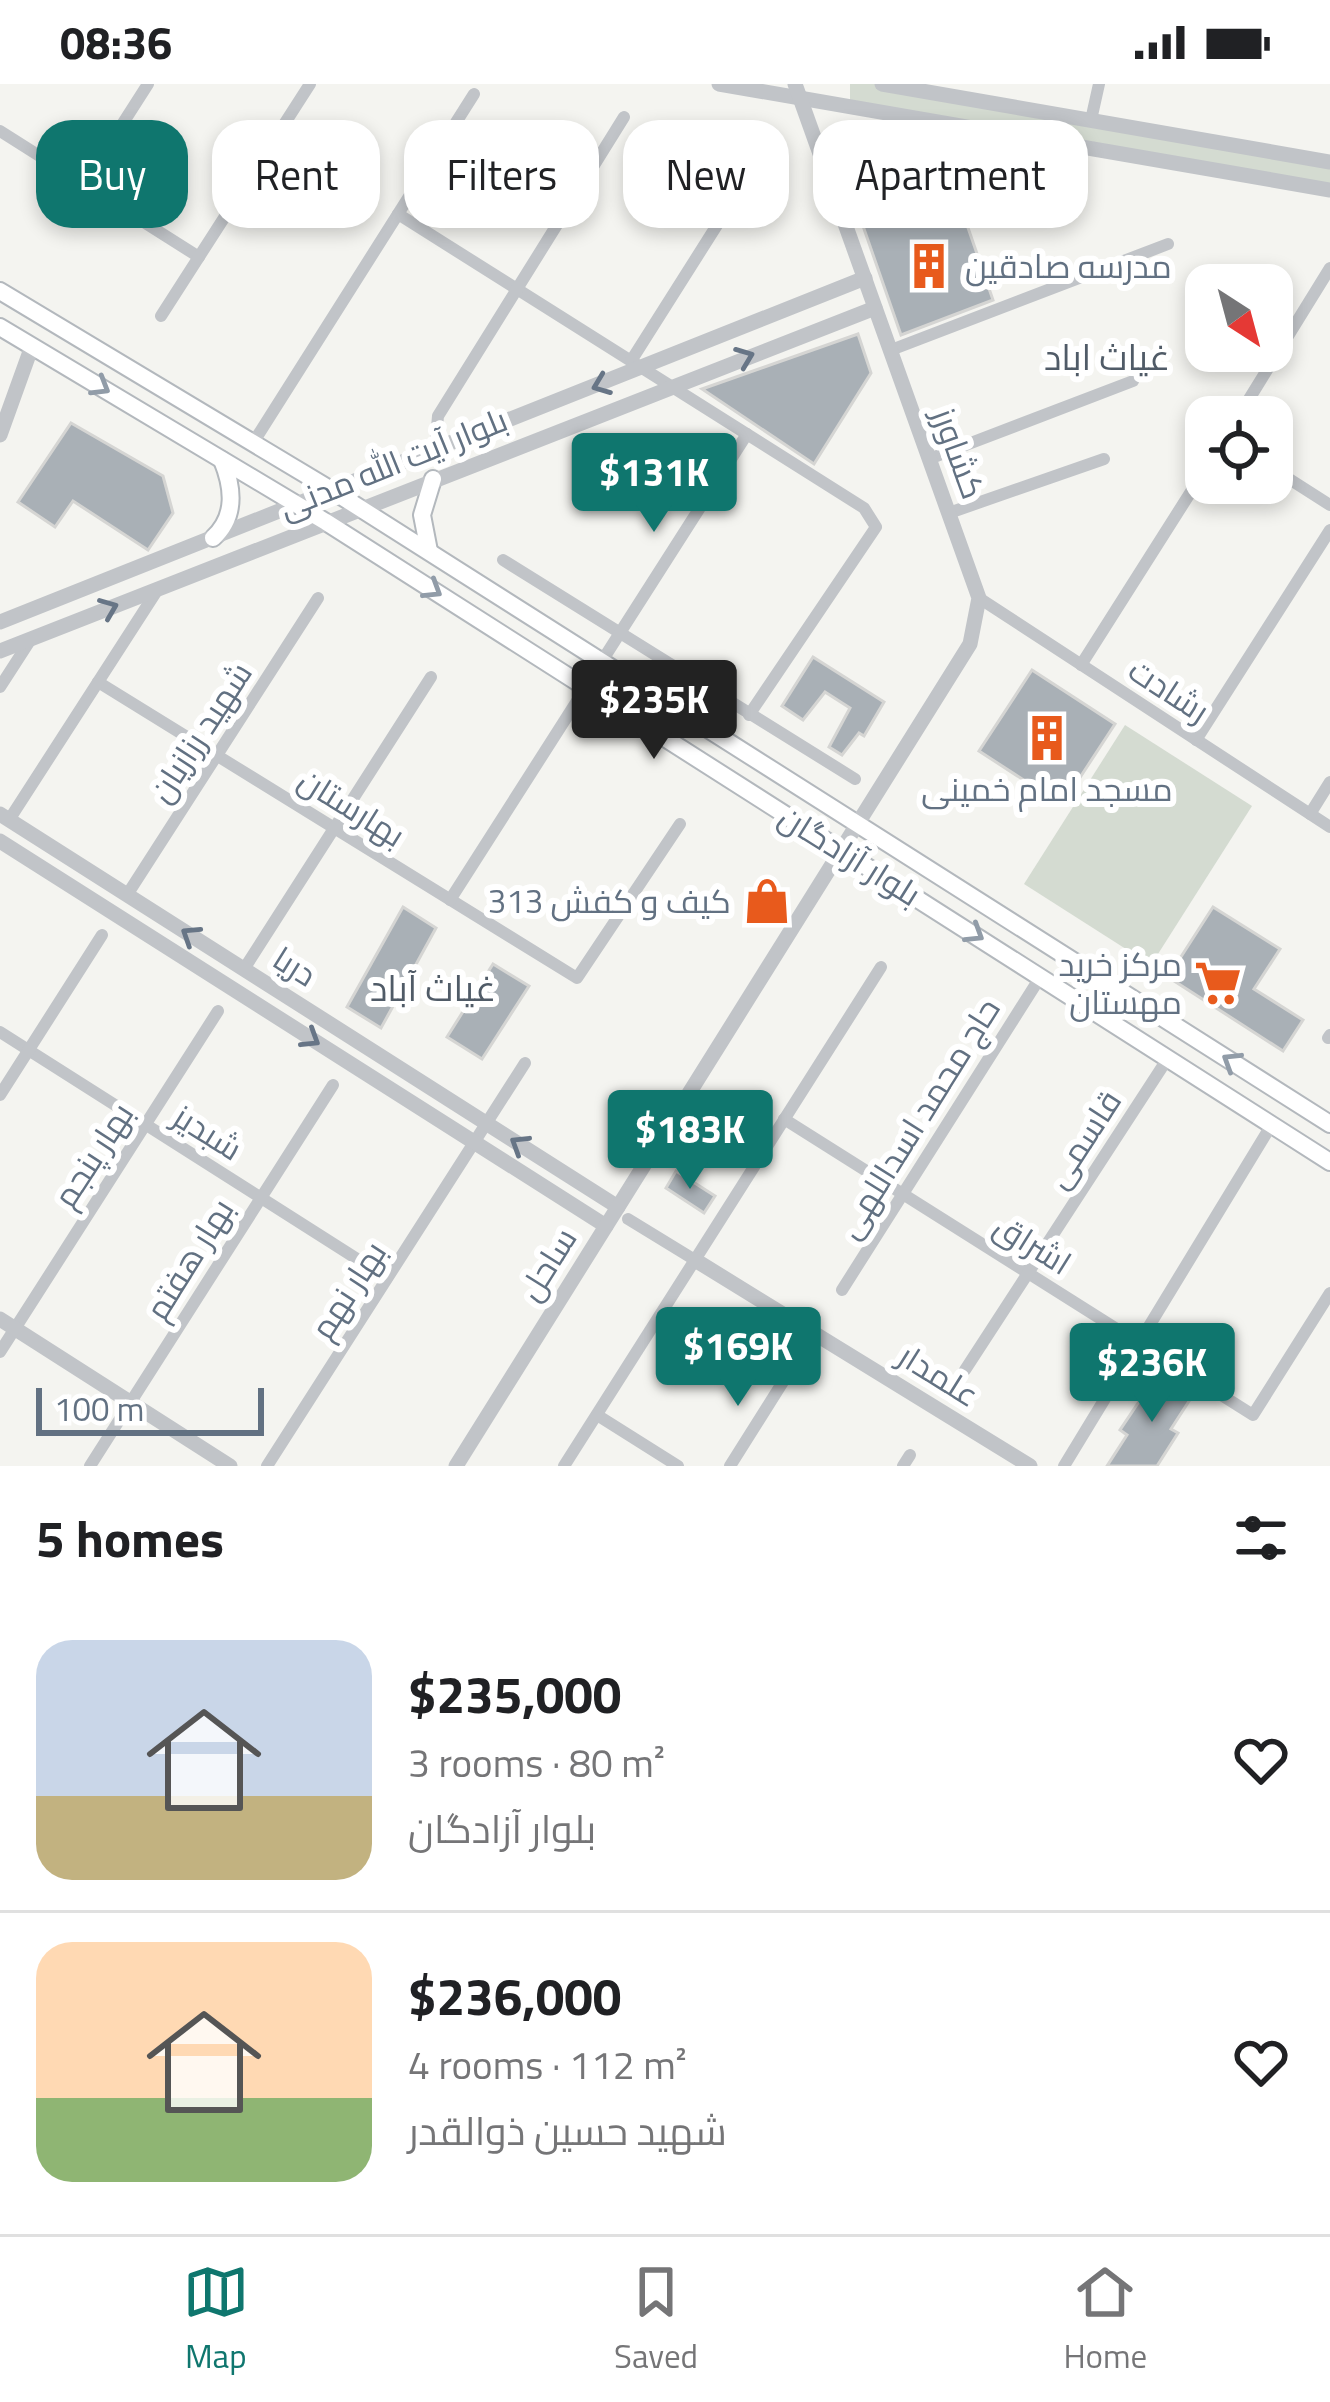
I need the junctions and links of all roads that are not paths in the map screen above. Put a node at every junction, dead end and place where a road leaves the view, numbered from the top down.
1 (148, 84) edge
2 (310, 84) edge
3 (719, 84) edge
4 (882, 84) edge
5 (1099, 84) edge
6 (798, 91) edge
7 (474, 94) dead end
8 (624, 117) dead end
9 (125, 120) edge
10 (1091, 120) junction
11 (0, 131) edge
12 (36, 154) edge
13 (1330, 162) edge
14 (1330, 190) edge
15 (398, 214) junction
16 (153, 228) edge
17 (716, 228) edge
18 (1168, 244) dead end
19 (199, 257) junction
20 (1330, 268) edge
21 (865, 278) junction
22 (515, 288) junction
23 (0, 291) edge
24 (875, 308) junction
25 (161, 316) dead end
26 (0, 327) edge
27 (32, 346) junction
28 (891, 350) junction
29 (637, 365) junction
30 (1133, 381) dead end
31 (670, 386) junction
32 (1251, 396) edge
33 (7, 401) edge
34 (747, 434) junction
35 (0, 435) edge
36 (253, 443) junction
37 (435, 451) junction
38 (221, 459) junction
39 (929, 459) junction
40 (1104, 459) dead end
41 (433, 479) junction
42 (1293, 481) edge
43 (333, 491) junction
44 (1185, 501) edge
45 (298, 505) junction
46 (1330, 505) edge
47 (361, 508) junction
48 (949, 513) junction
49 (326, 522) junction
50 (1330, 530) edge
51 (213, 538) junction
52 (429, 551) junction
53 (503, 560) dead end
54 (158, 588) junction
55 (318, 598) dead end
56 (980, 598) junction
57 (0, 622) edge
58 (620, 634) junction
59 (32, 638) junction
60 (0, 651) edge
61 (602, 662) junction
62 (1081, 665) junction
63 (431, 677) dead end
64 (98, 682) junction
65 (0, 687) edge
66 (586, 687) junction
67 (749, 715) junction
68 (1196, 740) junction
69 (217, 756) junction
70 (855, 779) dead end
71 (1330, 782) edge
72 (1310, 814) junction
73 (5, 817) edge
74 (856, 823) junction
75 (680, 824) dead end
76 (1330, 827) edge
77 (334, 828) junction
78 (0, 841) edge
79 (841, 849) junction
80 (128, 895) junction
81 (450, 900) junction
82 (115, 914) junction
83 (102, 935) dead end
84 (881, 967) dead end
85 (244, 969) junction
86 (1041, 976) junction
87 (218, 1011) dead end
88 (0, 1032) edge
89 (359, 1043) junction
90 (28, 1050) junction
91 (1168, 1058) junction
92 (347, 1062) junction
93 (525, 1063) dead end
94 (333, 1084) dead end
95 (0, 1095) edge
96 (784, 1119) junction
97 (146, 1124) junction
98 (486, 1124) junction
99 (1272, 1124) junction
100 (1330, 1124) edge
101 (474, 1143) junction
102 (1330, 1162) edge
103 (902, 1194) junction
104 (260, 1197) junction
105 (623, 1213) junction
106 (606, 1226) junction
107 (695, 1260) junction
108 (1028, 1273) junction
109 (387, 1278) junction
110 (842, 1290) dead end
111 (1330, 1293) edge
112 (7, 1324) edge
113 (1138, 1342) junction
114 (0, 1352) edge
115 (965, 1370) dead end
116 (786, 1377) dead end
117 (130, 1402) junction
118 (597, 1414) junction
119 (90, 1466) edge
120 (230, 1466) edge
121 (267, 1466) edge
122 (457, 1466) edge
123 (564, 1466) edge
124 (678, 1466) edge
125 (730, 1466) edge
126 (1030, 1466) edge
127 (1064, 1466) edge

1 - 9 street
2 - 19 street
3 - 6 street
4 - 10 street
5 - 10 street
6 - 14 street
6 - 21 street, کشاورز
7 - 15 street
8 - 22 street
10 - 13 street
11 - 12 street
15 - 22 street
15 - 36 street
16 - 19 street
17 - 29 street
18 - 28 street
19 - 25 street
20 - 32 street
21 - 24 street, کشاورز
21 - 29 street, بلوار آیت الله مدنی
22 - 29 street
22 - 37 street
23 - 36 main road, بلوار آزادگان
24 - 28 street, کشاورز
31 -> 24 street, بلوار آیت الله مدنی
26 - 27 main road, بلوار آزادگان
27 - 33 street
27 -> 38 main road, بلوار آزادگان
28 - 39 street, کشاورز
29 - 31 street
29 -> 37 street, بلوار آیت الله مدنی
30 - 39 street
31 - 34 street
31 - 41 street, بلوار آیت الله مدنی
33 - 35 street
34 - 58 street
34 - 67 street
36 - 43 main road, بلوار آزادگان
37 - 43 street, بلوار آیت الله مدنی
38 - 45 main road, بلوار آزادگان
38 - 51 main road
39 - 48 street, کشاورز
40 - 48 street
41 - 47 street, بلوار آیت الله مدنی
41 - 52 main road
42 - 46 street
43 - 45 street, بلوار آیت الله مدنی
43 - 47 main road, بلوار آزادگان
44 - 62 street
45 - 49 main road, بلوار آزادگان
45 - 51 street, بلوار آیت الله مدنی
47 - 49 street, بلوار آیت الله مدنی
47 - 52 main road, بلوار آزادگان
48 - 56 street, کشاورز
49 - 54 street, بلوار آیت الله مدنی
49 -> 66 main road, بلوار آزادگان
50 - 68 street
51 - 57 street, بلوار آیت الله مدنی
52 - 61 main road, بلوار آزادگان
53 - 58 street
59 -> 54 street, بلوار آیت الله مدنی
54 - 64 street
55 - 69 street, شهید رزازیان
56 - 62 street, رشادت
56 - 74 street
58 - 61 street
58 - 67 street
59 - 60 street, بلوار آیت الله مدنی
59 - 65 street
61 - 74 main road, بلوار آزادگان
62 - 68 street, رشادت
63 - 77 street
64 - 69 street, بهارستان
64 - 73 street
66 - 79 main road, بلوار آزادگان
66 - 81 street
67 - 70 street
68 - 72 street, رشادت
69 - 77 street, بهارستان
69 - 80 street, شهید رزازیان
71 - 72 street
72 - 76 street, رشادت
73 - 80 street, دریا
74 - 79 street, ساحل
100 -> 74 main road, بلوار آزادگان
75 - 81 street, بهارستان
77 - 81 street, بهارستان
77 - 85 street
78 - 82 street, دریا
79 -> 86 main road, بلوار آزادگان
79 - 105 street, ساحل
80 - 82 street
85 -> 80 street, دریا
82 -> 92 street, دریا
83 - 90 street
84 - 96 street
85 - 89 street, دریا
86 - 91 main road, بلوار آزادگان
86 - 103 street, حاج محمد اسداللهی
87 - 97 street, بهار پنجم
88 - 90 street, شبدیز
89 - 92 street
89 - 98 street, دریا
90 - 95 street
90 - 97 street, شبدیز
91 - 99 main road, بلوار آزادگان
91 - 108 street, قاسمی
92 - 101 street, دریا
93 - 98 street, بهار نهم
94 - 104 street, بهار هفتم
96 - 103 street, اشراق
96 - 107 street
97 - 104 street, شبدیز
97 - 112 street, بهار پنجم
98 - 101 street, بهار نهم
105 -> 98 street, دریا
99 - 102 main road, بلوار آزادگان
99 - 113 street
101 - 106 street, دریا
101 - 109 street, بهار نهم
103 - 108 street, اشراق
103 - 110 street, حاج محمد اسداللهی
104 - 109 street, شبدیز
104 - 117 street, بهار هفتم
105 - 106 street, ساحل
105 - 107 street
106 - 122 street, ساحل
107 - 118 street
107 - 126 street, علمدار
108 - 113 street, اشراق
108 - 115 street, قاسمی
109 - 121 street, بهار نهم
111 - 113 street, اشراق
112 - 114 street, بهار پنجم
112 - 117 street
113 - 127 street
116 - 125 street
117 - 119 street, بهار هفتم
117 - 120 street
118 - 123 street
118 - 124 street

